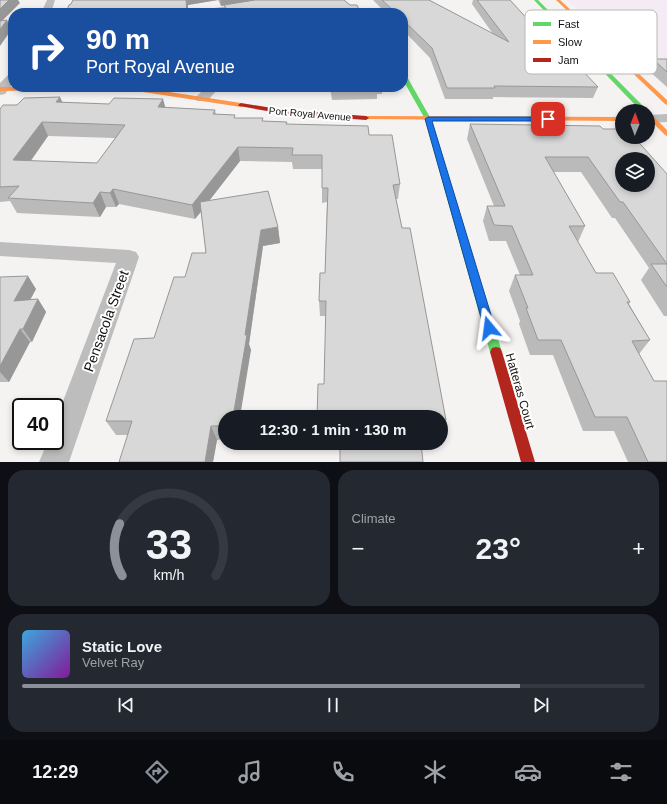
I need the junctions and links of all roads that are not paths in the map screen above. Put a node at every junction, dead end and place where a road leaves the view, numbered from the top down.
1 (284, 0) edge
2 (536, 0) edge
3 (558, 0) edge
4 (234, 8) edge
5 (546, 10) edge
6 (569, 10) edge
7 (607, 74) edge
8 (636, 74) edge
9 (8, 82) edge
10 (408, 84) edge
11 (1, 90) edge
12 (164, 92) edge
13 (209, 92) edge
14 (202, 98) junction
15 (667, 103) edge
16 (636, 104) edge
17 (655, 117) edge
18 (667, 118) edge
19 (428, 119) junction
20 (615, 119) edge
21 (655, 123) edge
22 (667, 134) edge
23 (0, 249) edge
24 (54, 462) edge
25 (528, 462) edge

1 - 4 street
2 - 5 street
3 - 6 street
7 - 16 street
8 - 15 street
9 - 11 street
10 - 19 street, Hatteras Court
12 - 14 street, Port Royal Avenue
13 - 14 street
14 - 19 street, Port Royal Avenue
17 - 18 street
19 - 20 street, Port Royal Avenue
19 - 25 street, Hatteras Court
21 - 22 street
23 - 24 street, Pensacola Street

